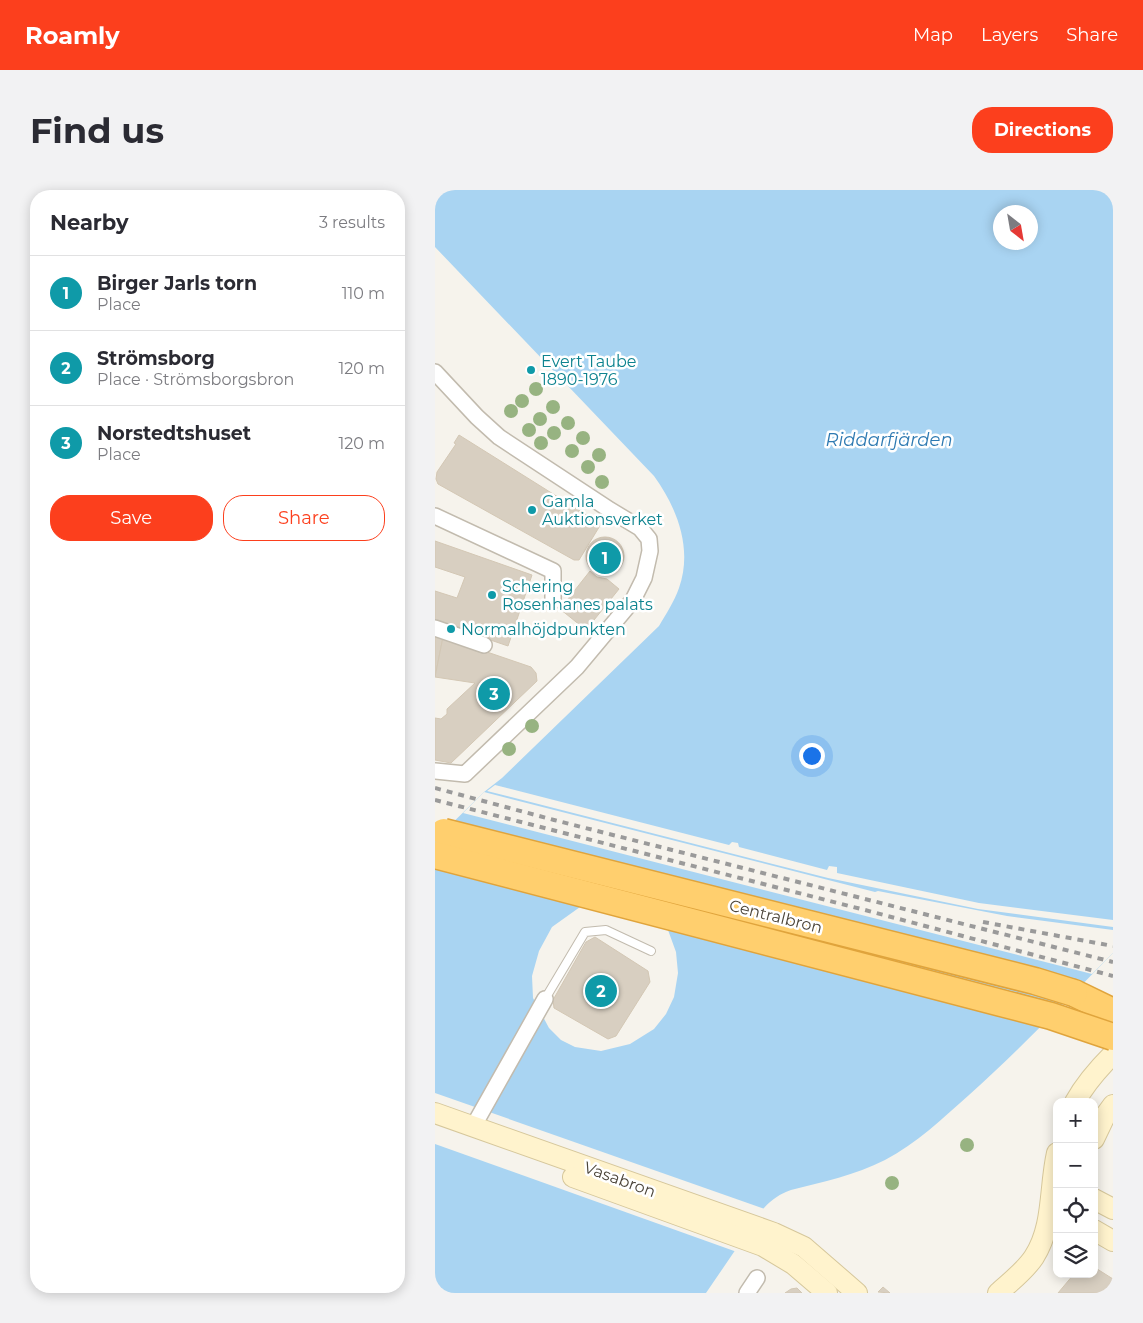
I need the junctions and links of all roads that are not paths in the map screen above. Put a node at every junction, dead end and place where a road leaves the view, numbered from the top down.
1 (435, 372) edge
2 (435, 516) edge
3 (553, 601) dead end
4 (435, 628) edge
5 (484, 645) dead end
6 (435, 771) edge
7 (435, 829) edge
8 (435, 855) edge
9 (651, 951) dead end
10 (1074, 993) junction
11 (545, 999) joint
12 (1113, 1001) edge
13 (1113, 1012) edge
14 (1058, 1018) junction
15 (1113, 1037) edge
16 (1113, 1053) edge
17 (1078, 1098) edge
18 (1113, 1105) edge
19 (435, 1113) edge
20 (473, 1126) junction
21 (435, 1127) edge
22 (1098, 1131) edge
23 (1053, 1197) edge
24 (1098, 1201) edge
25 (1113, 1209) edge
26 (1098, 1232) edge
27 (769, 1240) junction
28 (1113, 1241) edge
29 (1053, 1251) edge
30 (757, 1278) dead end
31 (747, 1293) edge
32 (827, 1293) edge
33 (857, 1293) edge
34 (998, 1293) edge
35 (1017, 1293) edge

1 - 6 street
2 - 3 street
4 - 5 street
7 - 10 highway, Centralbron, bridge
8 - 14 highway, Centralbron, bridge
9 - 11 lane
10 - 12 highway
10 - 13 highway, Centralbron
11 - 20 street
14 - 15 highway, Centralbron, bridge
14 - 16 highway, bridge
16 - 17 street
18 - 22 street
19 - 20 street, Vasabron
20 - 27 street, Vasabron
21 - 27 street, Vasabron
23 - 34 street
24 - 25 street
26 - 28 street
27 - 32 street, Vasabron
27 - 33 street, Vasabron
29 - 35 street
30 - 31 street

